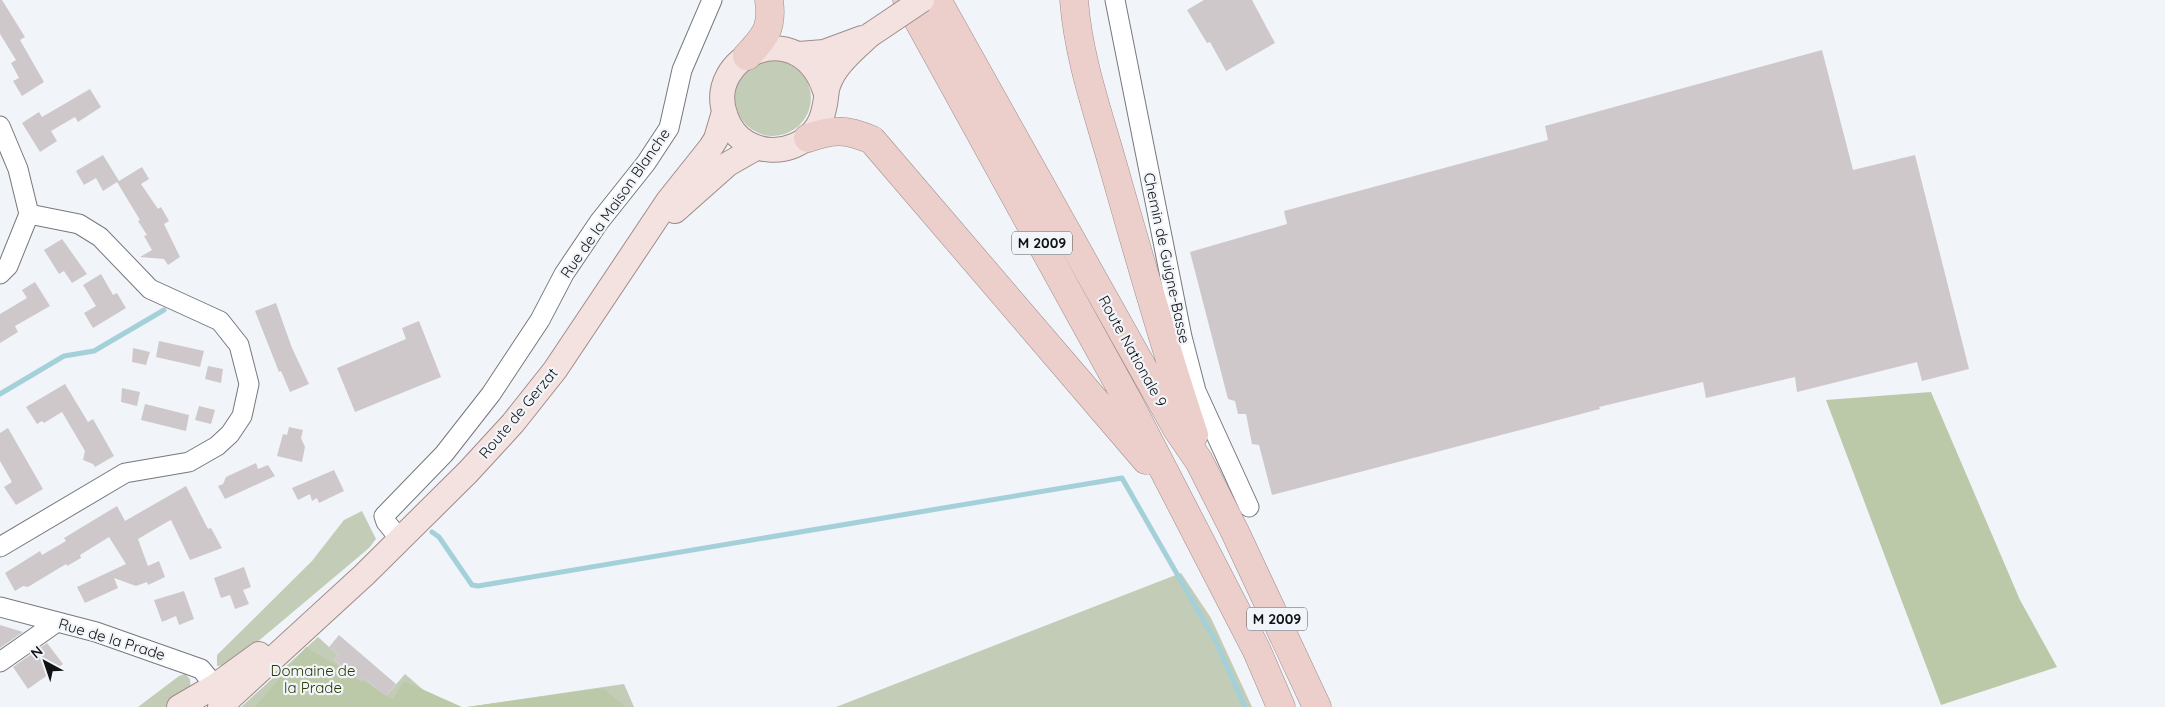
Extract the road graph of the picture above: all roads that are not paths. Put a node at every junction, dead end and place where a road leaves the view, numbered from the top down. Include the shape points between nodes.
1 (712, 0) edge
2 (769, 0) edge
3 (907, 0) edge
4 (922, 0) edge
5 (938, 0) edge
6 (1074, 0) edge
7 (1115, 0) edge
8 (870, 35) junction
9 (799, 54) junction
10 (747, 56) junction
11 (825, 91) junction
12 (724, 112) junction
13 (0, 126) edge
14 (808, 138) junction
15 (756, 148) junction
16 (29, 214) junction
17 (0, 274) edge
18 (621, 275) junction
19 (1199, 461) junction
20 (1171, 490) junction
21 (1249, 507) dead end
22 (399, 538) junction
23 (0, 547) edge
24 (0, 608) edge
25 (57, 622) junction
26 (0, 662) edge
27 (218, 696) edge
28 (179, 707) edge
29 (1281, 707) edge
30 (1317, 707) edge

1 - 22 street, Rue de la Maison Blanche via 682,70 669,128 564,274 540,320 491,394 444,454 384,516
2 - 10 highway via 770,24 764,38
3 - 20 highway, Route Nationale 9 / M 2009 via 1123,393
4 - 8 main road, bridge
5 - 19 highway, Route Nationale 9 / M 2009 via 1177,429
6 - 19 highway via 1078,37
7 - 21 street, Chemin de Guigne-Basse via 1182,337 1196,391
8 - 9 main road via 824,52
8 - 11 main road via 834,72
9 - 10 main road via 772,48
9 - 11 main road via 811,63
10 - 12 main road via 734,66 726,80 722,96
11 - 14 main road via 825,108 819,124
12 - 15 main road via 736,134
12 - 18 main road, Route de Gerzat via 711,147 668,201
13 - 16 street via 18,169
14 - 15 main road via 783,150
14 - 20 highway via 833,131 852,132 872,140
15 - 18 main road, Route de Gerzat via 703,184 677,209
16 - 17 street via 8,266
16 - 23 street via 79,224 100,237 150,289 220,320 239,345 249,384 242,416 217,446 189,462 125,472
18 - 22 main road, Route de Gerzat via 514,423
19 - 30 highway, Route Nationale 9 / M 2009 via 1288,640
20 - 29 highway, Route Nationale 9 / M 2009 via 1257,651
22 - 27 main road, Route de Gerzat via 364,575
24 - 25 street, Rue de la Prade
25 - 26 street
25 - 27 street, Rue de la Prade via 96,632 201,669
27 - 28 main road, Route de Gerzat

